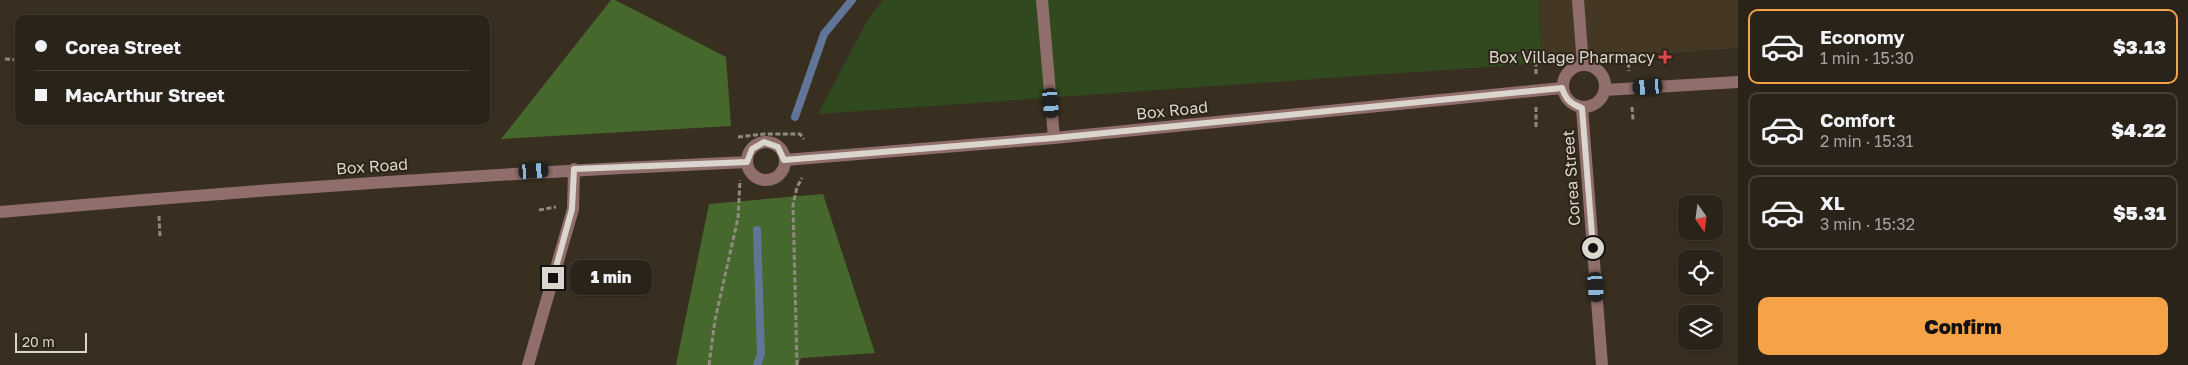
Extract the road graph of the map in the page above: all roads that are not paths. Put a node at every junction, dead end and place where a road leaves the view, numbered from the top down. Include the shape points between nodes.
1 (1042, 0) edge
2 (1578, 0) edge
3 (1583, 64) junction
4 (1738, 82) edge
5 (1562, 88) junction
6 (1605, 90) junction
7 (1582, 108) junction
8 (1054, 138) junction
9 (784, 160) junction
10 (744, 162) junction
11 (574, 169) junction
12 (0, 212) edge
13 (528, 365) edge
14 (1602, 365) edge

1 - 8 street
2 - 3 street
3 - 5 street via 1568,72
3 - 6 street via 1600,72
4 - 6 street
5 - 7 street via 1573,105
5 - 8 street, Box Road
6 - 7 street via 1597,103
7 - 14 street, Corea Street
8 - 9 street, Box Road
9 - 10 street via 778,147 764,142 752,149
9 - 10 street via 780,174 767,180 753,175
10 - 11 street, Box Road
11 - 12 street, Box Road
11 - 13 street via 572,209

